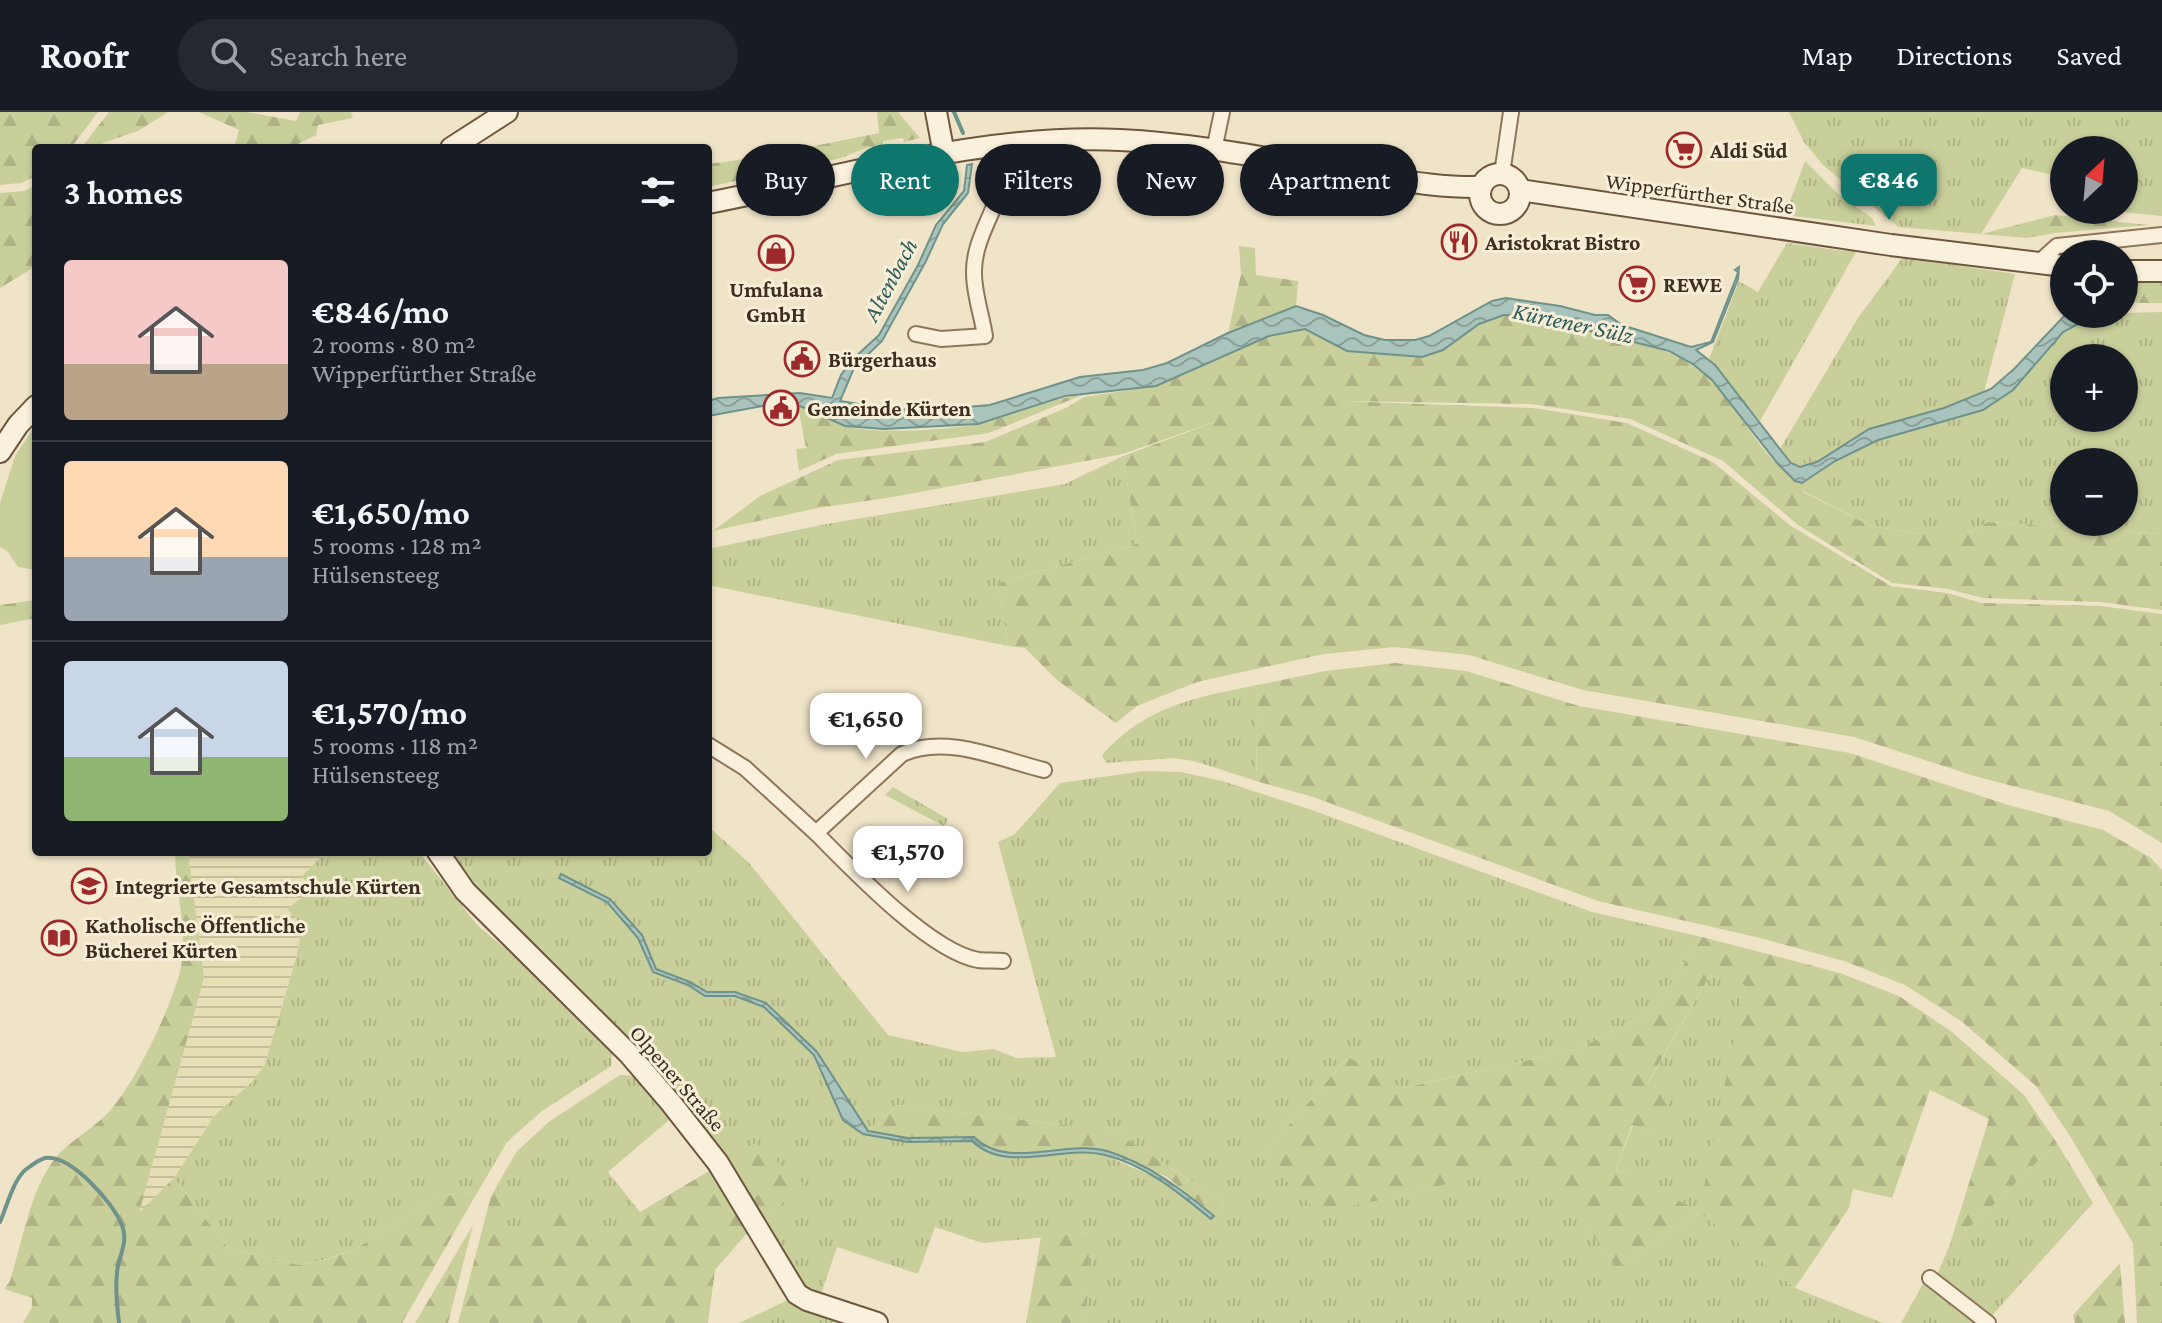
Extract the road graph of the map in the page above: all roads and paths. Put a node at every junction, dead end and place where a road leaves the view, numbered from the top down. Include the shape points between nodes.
1 (507, 112) edge
2 (936, 112) edge
3 (1222, 112) edge
4 (1511, 112) edge
5 (457, 144) edge
6 (942, 144) edge
7 (1019, 144) edge
8 (1154, 144) edge
9 (1215, 144) edge
10 (1224, 152) edge
11 (851, 173) edge
12 (1502, 174) junction
13 (1481, 187) junction
14 (1520, 190) junction
15 (712, 202) edge
16 (991, 216) edge
17 (2162, 235) edge
18 (2037, 264) junction
19 (2050, 265) edge
20 (2138, 271) edge
21 (2162, 271) edge
22 (916, 334) dead end
23 (32, 410) edge
24 (0, 452) edge
25 (712, 748) edge
26 (1044, 770) dead end
27 (816, 833) junction
28 (441, 856) edge
29 (1003, 961) dead end
30 (1930, 1278) dead end
31 (877, 1323) edge
32 (1988, 1323) edge

1 - 5 main road
2 - 6 main road
3 - 9 street
4 - 12 street
7 - 8 main road
10 - 13 main road via 1434,185
11 - 15 main road
12 - 13 main road via 1491,176
12 - 14 main road
13 - 14 main road via 1484,206 1498,214 1513,209
14 - 18 main road, Wipperfürther Straße
16 - 22 street via 974,273 985,336 941,339
17 - 18 street via 2057,246
18 - 19 main road, Wipperfürther Straße
20 - 21 main road
23 - 24 main road
25 - 27 street via 757,778
26 - 27 street via 953,746 915,748
27 - 29 street via 880,895 942,943 975,959
28 - 31 main road, Olpener Straße via 465,891 629,1054 671,1103 718,1163 797,1294
30 - 32 street

